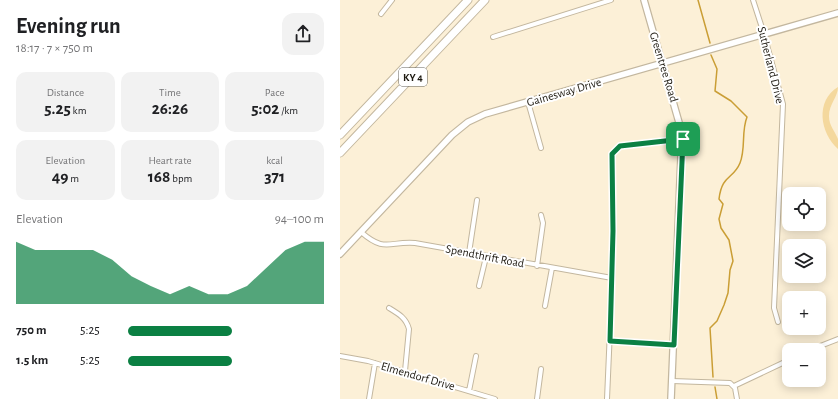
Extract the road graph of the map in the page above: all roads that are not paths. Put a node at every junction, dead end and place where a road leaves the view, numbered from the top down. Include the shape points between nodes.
1 (392, 0) edge
2 (468, 0) edge
3 (485, 0) edge
4 (611, 0) edge
5 (644, 0) edge
6 (753, 0) edge
7 (838, 13) edge
8 (381, 14) dead end
9 (764, 34) junction
10 (493, 37) dead end
11 (662, 64) junction
12 (528, 102) junction
13 (340, 135) edge
14 (683, 139) junction
15 (541, 148) dead end
16 (340, 153) edge
17 (477, 200) dead end
18 (541, 216) dead end
19 (361, 232) junction
20 (469, 253) junction
21 (340, 254) edge
22 (486, 257) junction
23 (537, 266) junction
24 (552, 268) junction
25 (612, 278) junction
26 (479, 286) dead end
27 (545, 306) dead end
28 (389, 308) dead end
29 (778, 322) dead end
30 (838, 339) edge
31 (610, 341) junction
32 (826, 344) edge
33 (674, 345) junction
34 (340, 356) edge
35 (476, 356) dead end
36 (782, 363) edge
37 (376, 364) junction
38 (541, 369) dead end
39 (405, 371) junction
40 (672, 381) junction
41 (734, 386) junction
42 (469, 391) junction
43 (369, 399) edge
44 (495, 399) edge
45 (537, 399) edge
46 (607, 399) edge
47 (671, 399) edge
48 (737, 399) edge

1 - 8 street
2 - 13 highway, KY 4
3 - 16 highway, KY 4
4 - 10 street
5 - 11 street, Greentree Road
6 - 9 street, Sutherland Drive
7 - 9 street, Gainesway Drive
9 - 11 street, Gainesway Drive
9 - 29 street, Sutherland Drive via 783,104 774,308
11 - 12 street, Gainesway Drive
11 - 14 street, Greentree Road
12 - 15 street
12 - 19 street, Gainesway Drive via 477,117 461,127
14 - 25 street via 620,146 612,154
14 - 33 street, Greentree Road
17 - 20 street
18 - 23 street via 543,223
19 - 20 street, Spendthrift Road via 372,242 383,246 415,243
19 - 21 street, Gainesway Drive
20 - 22 street, Spendthrift Road
22 - 23 street, Spendthrift Road
22 - 26 street
23 - 24 street, Spendthrift Road
24 - 25 street, Spendthrift Road
24 - 27 street
25 - 31 street
28 - 39 street via 401,316 409,329
30 - 32 street
31 - 33 street
31 - 46 street
33 - 40 street, Greentree Road
34 - 37 street, Elmendorf Drive
35 - 42 street
36 - 41 street
37 - 39 street, Elmendorf Drive
37 - 43 street
38 - 45 street
39 - 42 street, Elmendorf Drive
40 - 41 street via 729,383
40 - 47 street, Greentree Road
41 - 48 street
42 - 44 street, Elmendorf Drive

